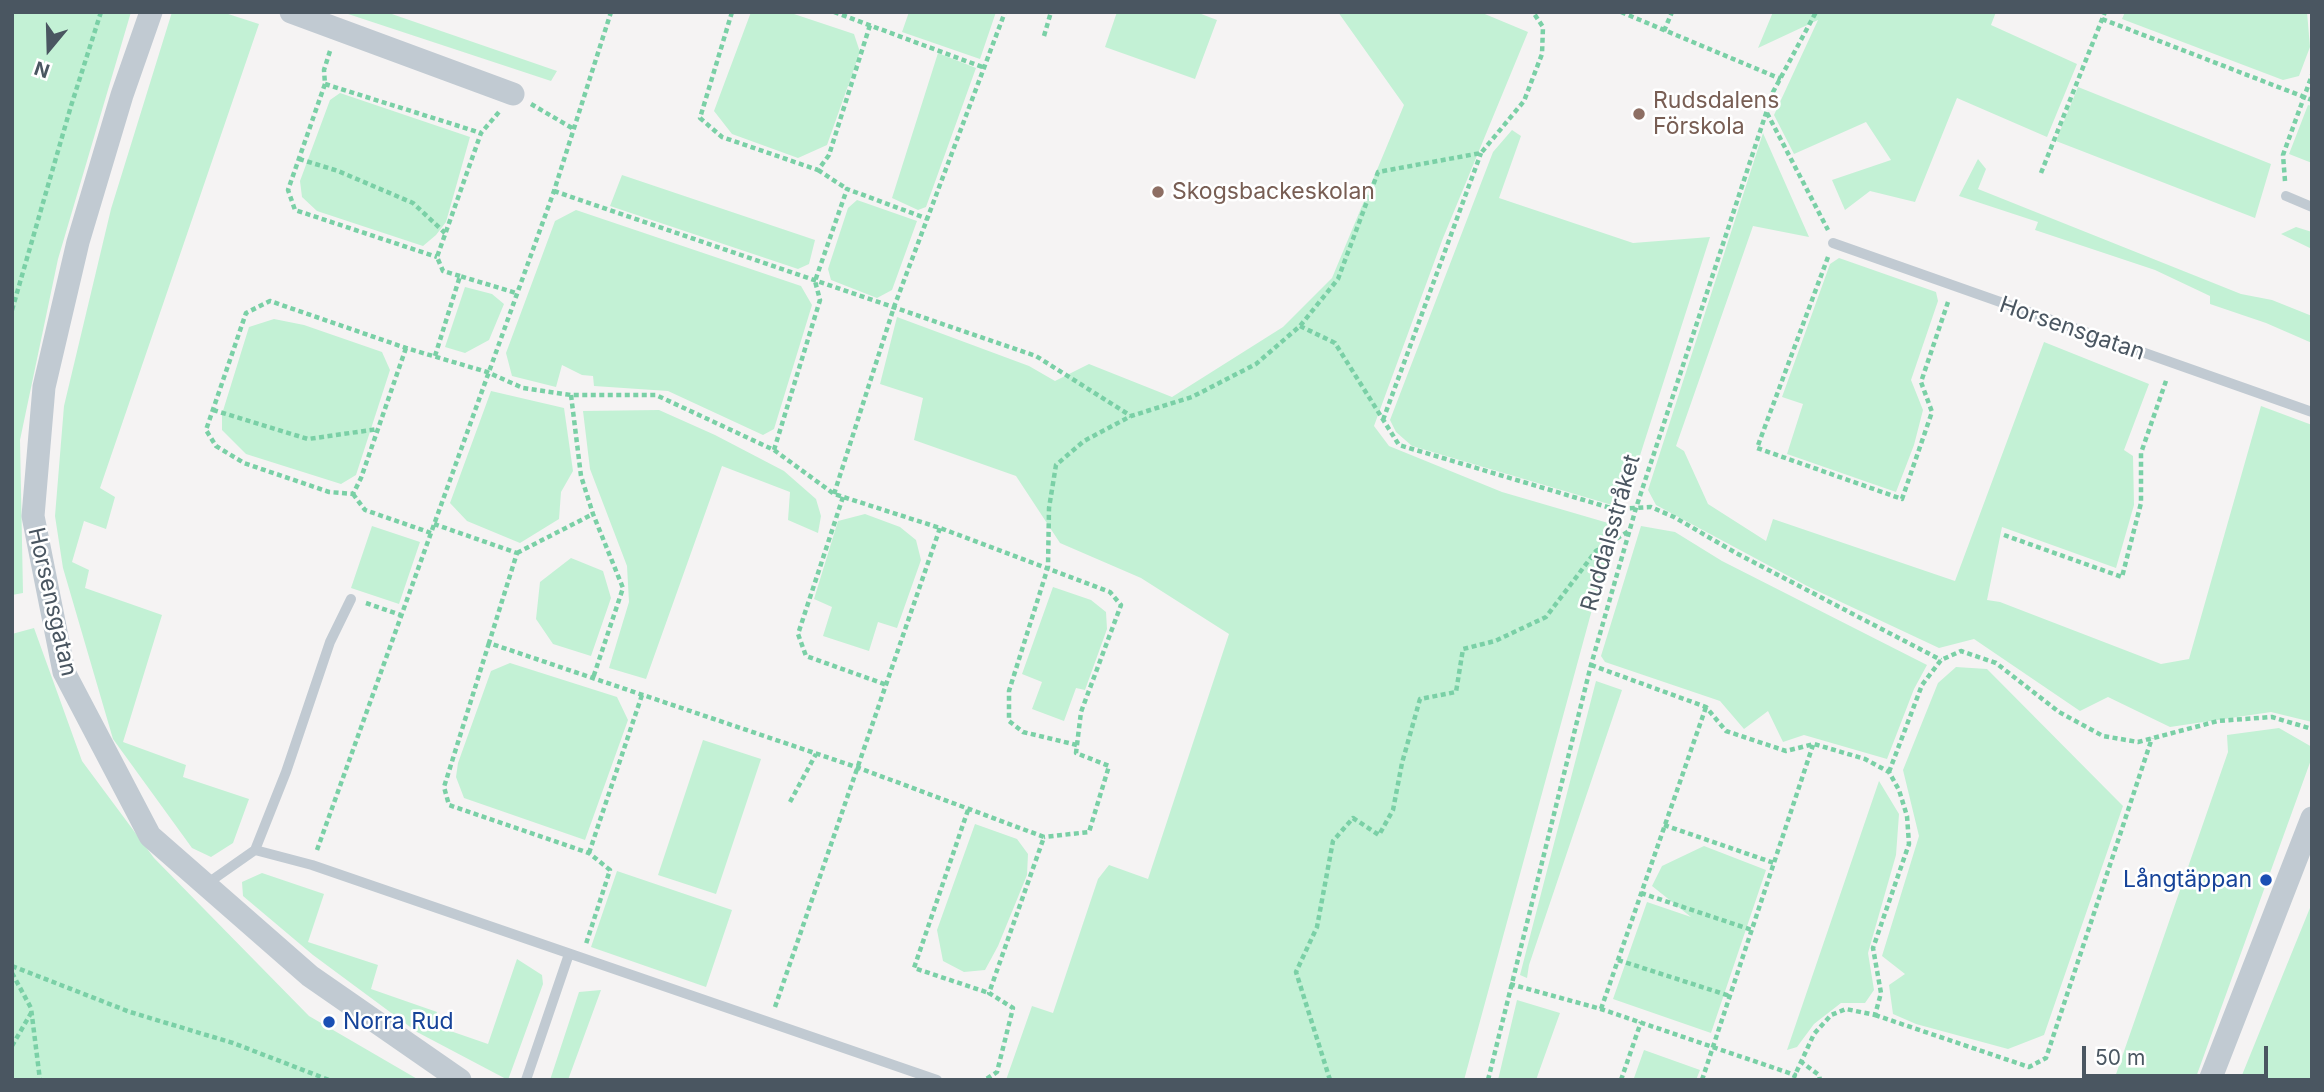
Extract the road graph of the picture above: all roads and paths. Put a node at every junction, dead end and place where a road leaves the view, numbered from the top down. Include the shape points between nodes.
1 (101, 12) edge
2 (151, 12) edge
3 (290, 12) edge
4 (611, 12) edge
5 (732, 12) edge
6 (834, 12) edge
7 (1004, 12) edge
8 (1051, 12) edge
9 (1533, 12) edge
10 (1620, 12) edge
11 (1672, 12) edge
12 (1816, 12) edge
13 (2105, 12) edge
14 (2102, 19) junction
15 (870, 25) junction
16 (338, 29) junction
17 (1664, 31) junction
18 (1044, 36) dead end
19 (985, 68) junction
20 (2312, 75) edge
21 (1781, 79) junction
22 (325, 84) junction
23 (513, 94) junction
24 (2304, 96) junction
25 (2312, 100) edge
26 (1767, 113) junction
27 (572, 128) junction
28 (481, 133) junction
29 (1481, 153) junction
30 (299, 159) junction
31 (818, 170) junction
32 (2041, 173) dead end
33 (847, 190) junction
34 (554, 191) junction
35 (2286, 196) joint
36 (2312, 207) edge
37 (928, 219) junction
38 (445, 233) junction
39 (1833, 243) junction
40 (437, 257) junction
41 (460, 276) junction
42 (814, 281) junction
43 (1953, 287) junction
44 (516, 293) junction
45 (894, 307) junction
46 (12, 310) edge
47 (1300, 326) junction
48 (406, 348) junction
49 (435, 356) junction
50 (2171, 364) junction
51 (487, 372) junction
52 (571, 395) junction
53 (213, 410) junction
54 (2312, 412) edge
55 (1131, 416) junction
56 (1382, 421) junction
57 (378, 429) junction
58 (774, 450) junction
59 (353, 494) junction
60 (834, 494) junction
61 (843, 497) junction
62 (1636, 508) junction
63 (593, 514) junction
64 (434, 524) junction
65 (940, 528) junction
66 (1629, 531) junction
67 (430, 533) junction
68 (2004, 536) dead end
69 (517, 553) junction
70 (1048, 567) junction
71 (351, 598) joint
72 (401, 615) junction
73 (489, 643) junction
74 (1941, 660) junction
75 (1591, 665) junction
76 (593, 678) junction
77 (887, 685) junction
78 (642, 695) junction
79 (1706, 707) junction
80 (2312, 729) edge
81 (2152, 738) junction
82 (1077, 744) junction
83 (1814, 744) junction
84 (816, 754) junction
85 (859, 768) junction
86 (1889, 772) junction
87 (790, 802) dead end
88 (968, 810) junction
89 (2312, 818) edge
90 (1664, 825) junction
91 (1044, 837) junction
92 (256, 850) junction
93 (589, 853) junction
94 (1774, 863) junction
95 (312, 865) junction
96 (205, 885) junction
97 (1641, 892) junction
98 (1752, 930) junction
99 (569, 954) junction
100 (581, 958) junction
101 (1618, 960) junction
102 (12, 966) edge
103 (12, 973) edge
104 (1510, 984) junction
105 (989, 993) junction
106 (1730, 996) junction
107 (1601, 1009) junction
108 (32, 1012) junction
109 (1875, 1015) junction
110 (1640, 1022) junction
111 (770, 1023) junction
112 (12, 1046) edge
113 (1713, 1047) junction
114 (1800, 1060) junction
115 (1794, 1078) edge
116 (40, 1080) edge
117 (329, 1080) edge
118 (460, 1080) edge
119 (526, 1080) edge
120 (937, 1080) edge
121 (985, 1080) edge
122 (1330, 1080) edge
123 (1488, 1080) edge
124 (1621, 1080) edge
125 (1702, 1080) edge
126 (1820, 1080) edge
127 (2210, 1080) edge

1 - 46 path
2 - 96 street, Horsensgatan via 78,242 44,387 33,516 64,672 150,836
3 - 16 street
4 - 27 path
5 - 31 path via 700,117 722,137
6 - 15 path
7 - 19 path
8 - 18 path
9 - 29 path via 1543,27 1542,54 1524,102
10 - 17 path
11 - 17 path
12 - 21 path, Ruddalsstråket
13 - 14 path
14 - 24 path
14 - 32 path
15 - 19 path
15 - 31 path via 829,155
16 - 22 path via 324,70
16 - 23 street
17 - 21 path
19 - 37 path
20 - 24 path
21 - 26 path, Ruddalsstråket
22 - 28 path
22 - 30 path
23 - 27 path
23 - 28 path
24 - 25 path
24 - 35 path via 2283,155
26 - 39 path
26 - 62 path, Ruddalsstråket
27 - 34 path
28 - 38 path
29 - 47 path via 1378,172 1338,278
29 - 56 path
30 - 38 path via 413,203
30 - 40 path via 288,191 295,210
31 - 33 path
33 - 37 path
33 - 42 path
34 - 42 path
34 - 44 path
35 - 36 lane
37 - 45 path
38 - 40 path
39 - 43 lane, Horsensgatan
39 - 43 path via 1757,448 1902,499 1932,412 1921,382
40 - 41 path via 443,271
41 - 44 path
41 - 49 path
42 - 45 path
42 - 58 path via 820,300
43 - 50 lane, Horsensgatan
44 - 51 path
45 - 55 path via 1036,356
45 - 60 path
47 - 55 path via 1256,364 1192,397
47 - 56 path via 1335,343
48 - 49 path
48 - 53 path via 270,301 246,313
48 - 57 path
49 - 51 path
50 - 54 lane, Horsensgatan
50 - 68 path via 2141,453 2141,503 2122,577
51 - 52 path via 523,388
51 - 64 path
52 - 58 path via 656,395
52 - 63 path via 581,476
53 - 57 path via 308,439
53 - 59 path via 206,430 216,446 244,463 329,492
55 - 70 path via 1084,441 1056,466 1049,508
56 - 62 path via 1399,445 1614,509
57 - 59 path
58 - 60 path
59 - 67 path via 365,510
60 - 61 path
61 - 65 path
61 - 77 path via 798,634 806,656
62 - 66 path, Ruddalsstråket
62 - 74 path via 1651,507 1674,517
63 - 69 path
63 - 76 path via 623,588
64 - 67 path
64 - 69 path
65 - 70 path
65 - 77 path
66 - 75 path, Ruddalsstråket
66 - 122 path via 1596,551 1545,617 1463,649 1456,692 1420,699 1393,810 1379,835 1353,818 1334,841 1317,927 1296,972
67 - 72 path
69 - 73 path
70 - 82 path via 1110,592 1121,605 1081,712
70 - 82 path via 1009,691 1009,721 1023,732
71 - 72 path
71 - 92 lane via 330,642
72 - 95 path
73 - 76 path
73 - 93 path via 444,787 449,805
74 - 81 path via 1961,651 1996,663 2059,712 2102,736 2138,742
74 - 86 path via 1922,685
75 - 79 path
75 - 104 path, Ruddalsstråket
76 - 78 path
77 - 85 path
78 - 84 path
78 - 93 path
79 - 83 path via 1726,731 1786,751
79 - 90 path
80 - 81 path via 2272,717 2218,721
81 - 109 path via 2046,1058 2029,1066
82 - 91 path via 1076,753 1109,766 1089,832
83 - 86 path via 1865,759
83 - 94 path
84 - 85 path
84 - 87 path
85 - 88 path
85 - 111 path
86 - 109 path via 1907,816 1909,844 1873,948 1881,993
88 - 91 path
88 - 105 path via 914,968
89 - 127 street
90 - 94 path
90 - 97 path
91 - 105 path
92 - 95 lane
92 - 96 lane
93 - 100 path via 610,870
94 - 98 path
95 - 99 lane
96 - 118 street, Horsensgatan via 310,976
97 - 98 path
97 - 101 path
98 - 106 path
99 - 100 lane
99 - 119 lane
100 - 111 lane
101 - 106 path
101 - 107 path
102 - 117 path
103 - 108 path
104 - 107 path
104 - 123 path, Ruddalsstråket
105 - 121 path via 1013,1008 998,1072
106 - 113 path
107 - 110 path
108 - 112 path
108 - 116 path
109 - 114 path via 1846,1009 1831,1015
110 - 113 path
110 - 124 path
111 - 120 lane
113 - 115 path
113 - 125 path
114 - 115 path
114 - 126 path

